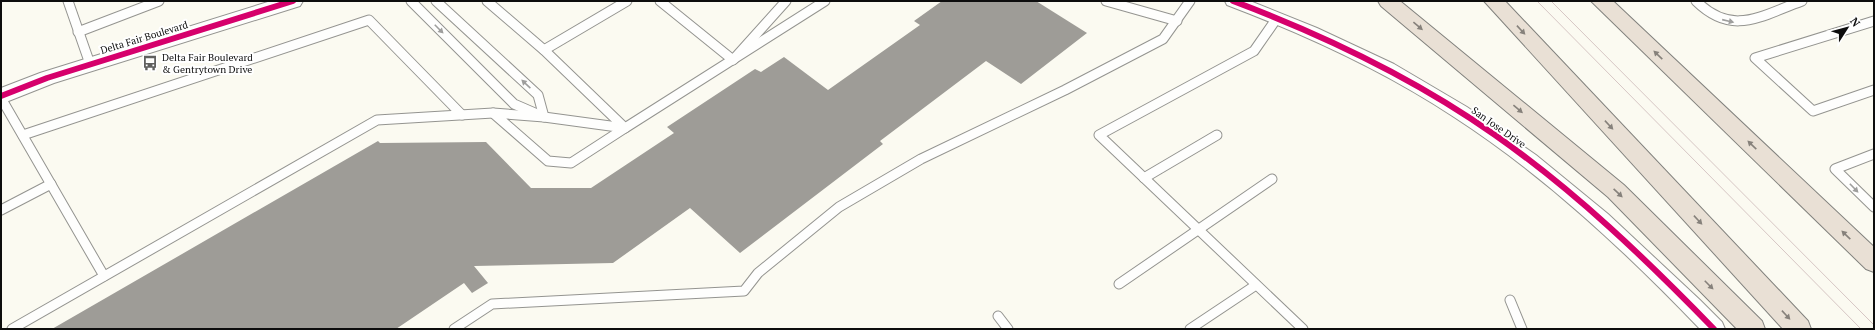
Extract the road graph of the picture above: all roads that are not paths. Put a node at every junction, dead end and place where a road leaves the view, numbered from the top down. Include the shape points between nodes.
1 (68, 1) edge
2 (159, 1) edge
3 (293, 1) edge
4 (411, 1) edge
5 (437, 1) edge
6 (487, 1) edge
7 (626, 1) edge
8 (660, 1) edge
9 (786, 1) edge
10 (825, 1) edge
11 (1106, 1) edge
12 (1190, 1) edge
13 (1233, 1) edge
14 (1388, 1) edge
15 (1494, 1) edge
16 (1601, 1) edge
17 (1696, 1) edge
18 (1802, 1) edge
19 (1277, 18) junction
20 (1177, 21) junction
21 (1874, 21) edge
22 (78, 32) junction
23 (544, 50) junction
24 (733, 60) junction
25 (90, 64) junction
26 (1874, 90) edge
27 (1, 97) edge
28 (493, 113) junction
29 (462, 115) junction
30 (544, 117) junction
31 (625, 128) junction
32 (23, 135) junction
33 (1216, 135) dead end
34 (1874, 154) edge
35 (1144, 178) junction
36 (1272, 179) dead end
37 (51, 184) junction
38 (1874, 207) edge
39 (1, 210) edge
40 (1198, 230) junction
41 (1874, 262) edge
42 (104, 276) junction
43 (1119, 284) dead end
44 (1256, 285) junction
45 (1510, 300) dead end
46 (998, 316) dead end
47 (12, 329) edge
48 (454, 329) edge
49 (1008, 329) edge
50 (1190, 329) edge
51 (1303, 329) edge
52 (1522, 329) edge
53 (1714, 329) edge
54 (1753, 329) edge
55 (1799, 329) edge

1 - 22 lane
2 - 22 lane
3 - 25 street, Delta Fair Boulevard
4 -> 30 lane via 514,104
30 -> 5 lane via 538,95
6 - 23 lane
7 - 23 lane
8 - 24 lane
9 - 24 lane
10 - 24 lane
11 - 20 lane
12 - 20 lane
13 - 19 street, San Jose Drive
14 -> 54 highway via 1616,191
15 -> 55 highway
41 -> 16 highway
17 -> 18 lane via 1709,13 1733,22
19 - 35 lane via 1254,51 1098,135
19 - 53 street, San Jose Drive via 1384,66 1456,109 1523,156 1601,220
20 - 48 lane via 1163,39 1065,90 921,159 839,207 758,274 744,291 492,304
21 - 26 lane via 1755,58 1813,111
22 - 25 lane
23 - 31 lane
24 - 31 lane
25 - 27 street, Delta Fair Boulevard
27 - 32 lane
28 - 29 lane
28 - 30 lane
28 - 31 lane via 548,161 570,163
29 - 32 lane via 369,20
29 - 42 lane via 377,120
30 - 31 lane
32 - 37 lane
33 - 35 lane
34 -> 38 lane via 1835,169
35 - 40 lane
36 - 40 lane
37 - 39 lane
37 - 42 lane
40 - 43 lane
40 - 44 lane
42 - 47 lane
44 - 50 lane
44 - 51 lane
45 - 52 lane
46 - 49 lane

